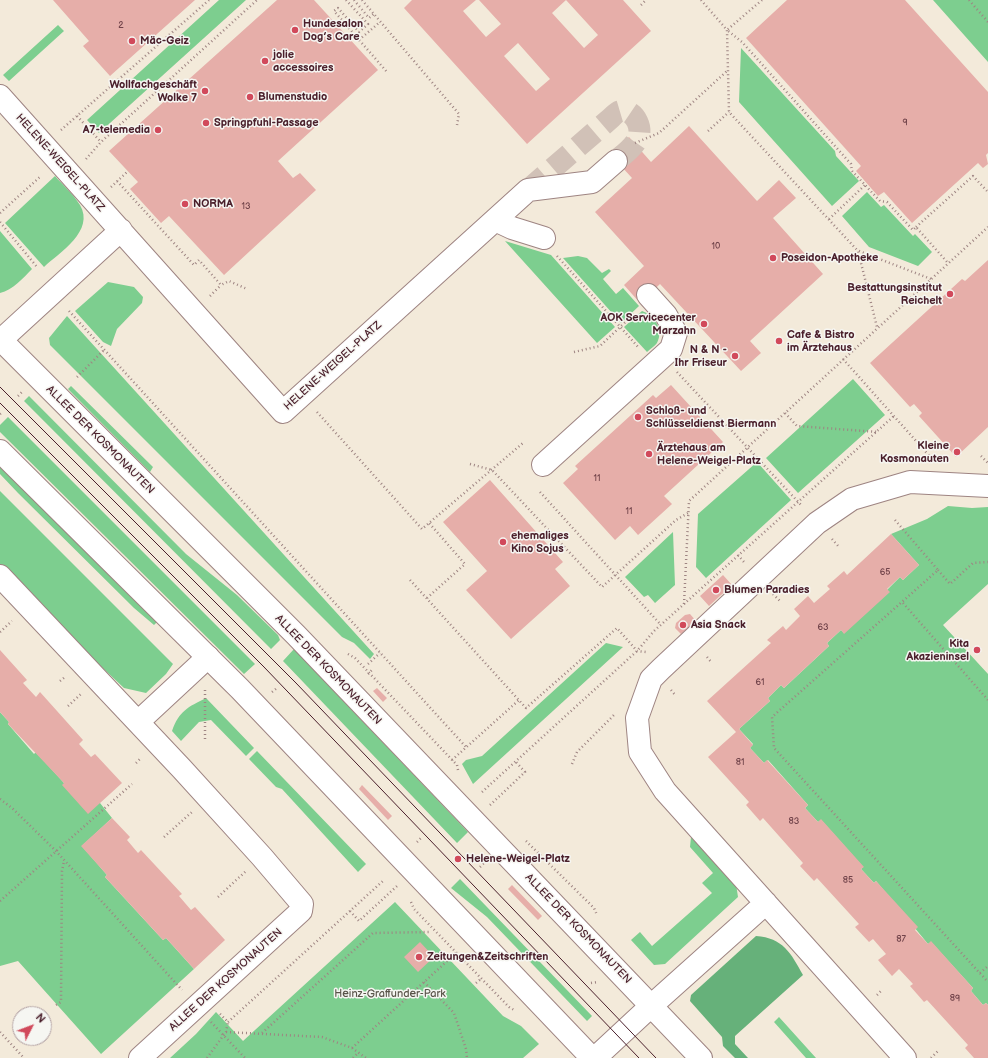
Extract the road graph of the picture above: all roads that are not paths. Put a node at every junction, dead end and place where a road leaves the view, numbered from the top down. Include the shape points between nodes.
1 (0, 96) edge
2 (616, 161) tunnel mouth
3 (495, 220) junction
4 (121, 230) junction
5 (542, 238) road end
6 (644, 302) road end
7 (0, 340) edge
8 (0, 451) edge
9 (543, 465) dead end
10 (988, 486) edge
11 (0, 576) edge
12 (208, 656) junction
13 (138, 722) junction
14 (766, 903) junction
15 (651, 1006) junction
16 (146, 1056) edge
17 (594, 1058) edge
18 (701, 1058) edge
19 (906, 1058) edge

1 - 4 street, HELENE-WEIGEL-PLATZ
2 - 3 street, HELENE-WEIGEL-PLATZ via 592,182 528,190
3 - 4 street, HELENE-WEIGEL-PLATZ via 283,412
3 - 5 street
4 - 7 street
6 - 9 street via 666,315 676,333 671,349
7 - 15 street, ALLEE DER KOSMONAUTEN via 296,635
8 - 12 street
10 - 14 street via 910,482 852,499 816,523 651,679 637,718 640,752 665,792
11 - 13 street, ALLEE DER KOSMONAUTEN
12 - 13 street
12 - 17 street
13 - 16 street, ALLEE DER KOSMONAUTEN via 302,904 301,911
14 - 15 street
14 - 19 street
15 - 17 street
15 - 18 street, ALLEE DER KOSMONAUTEN

